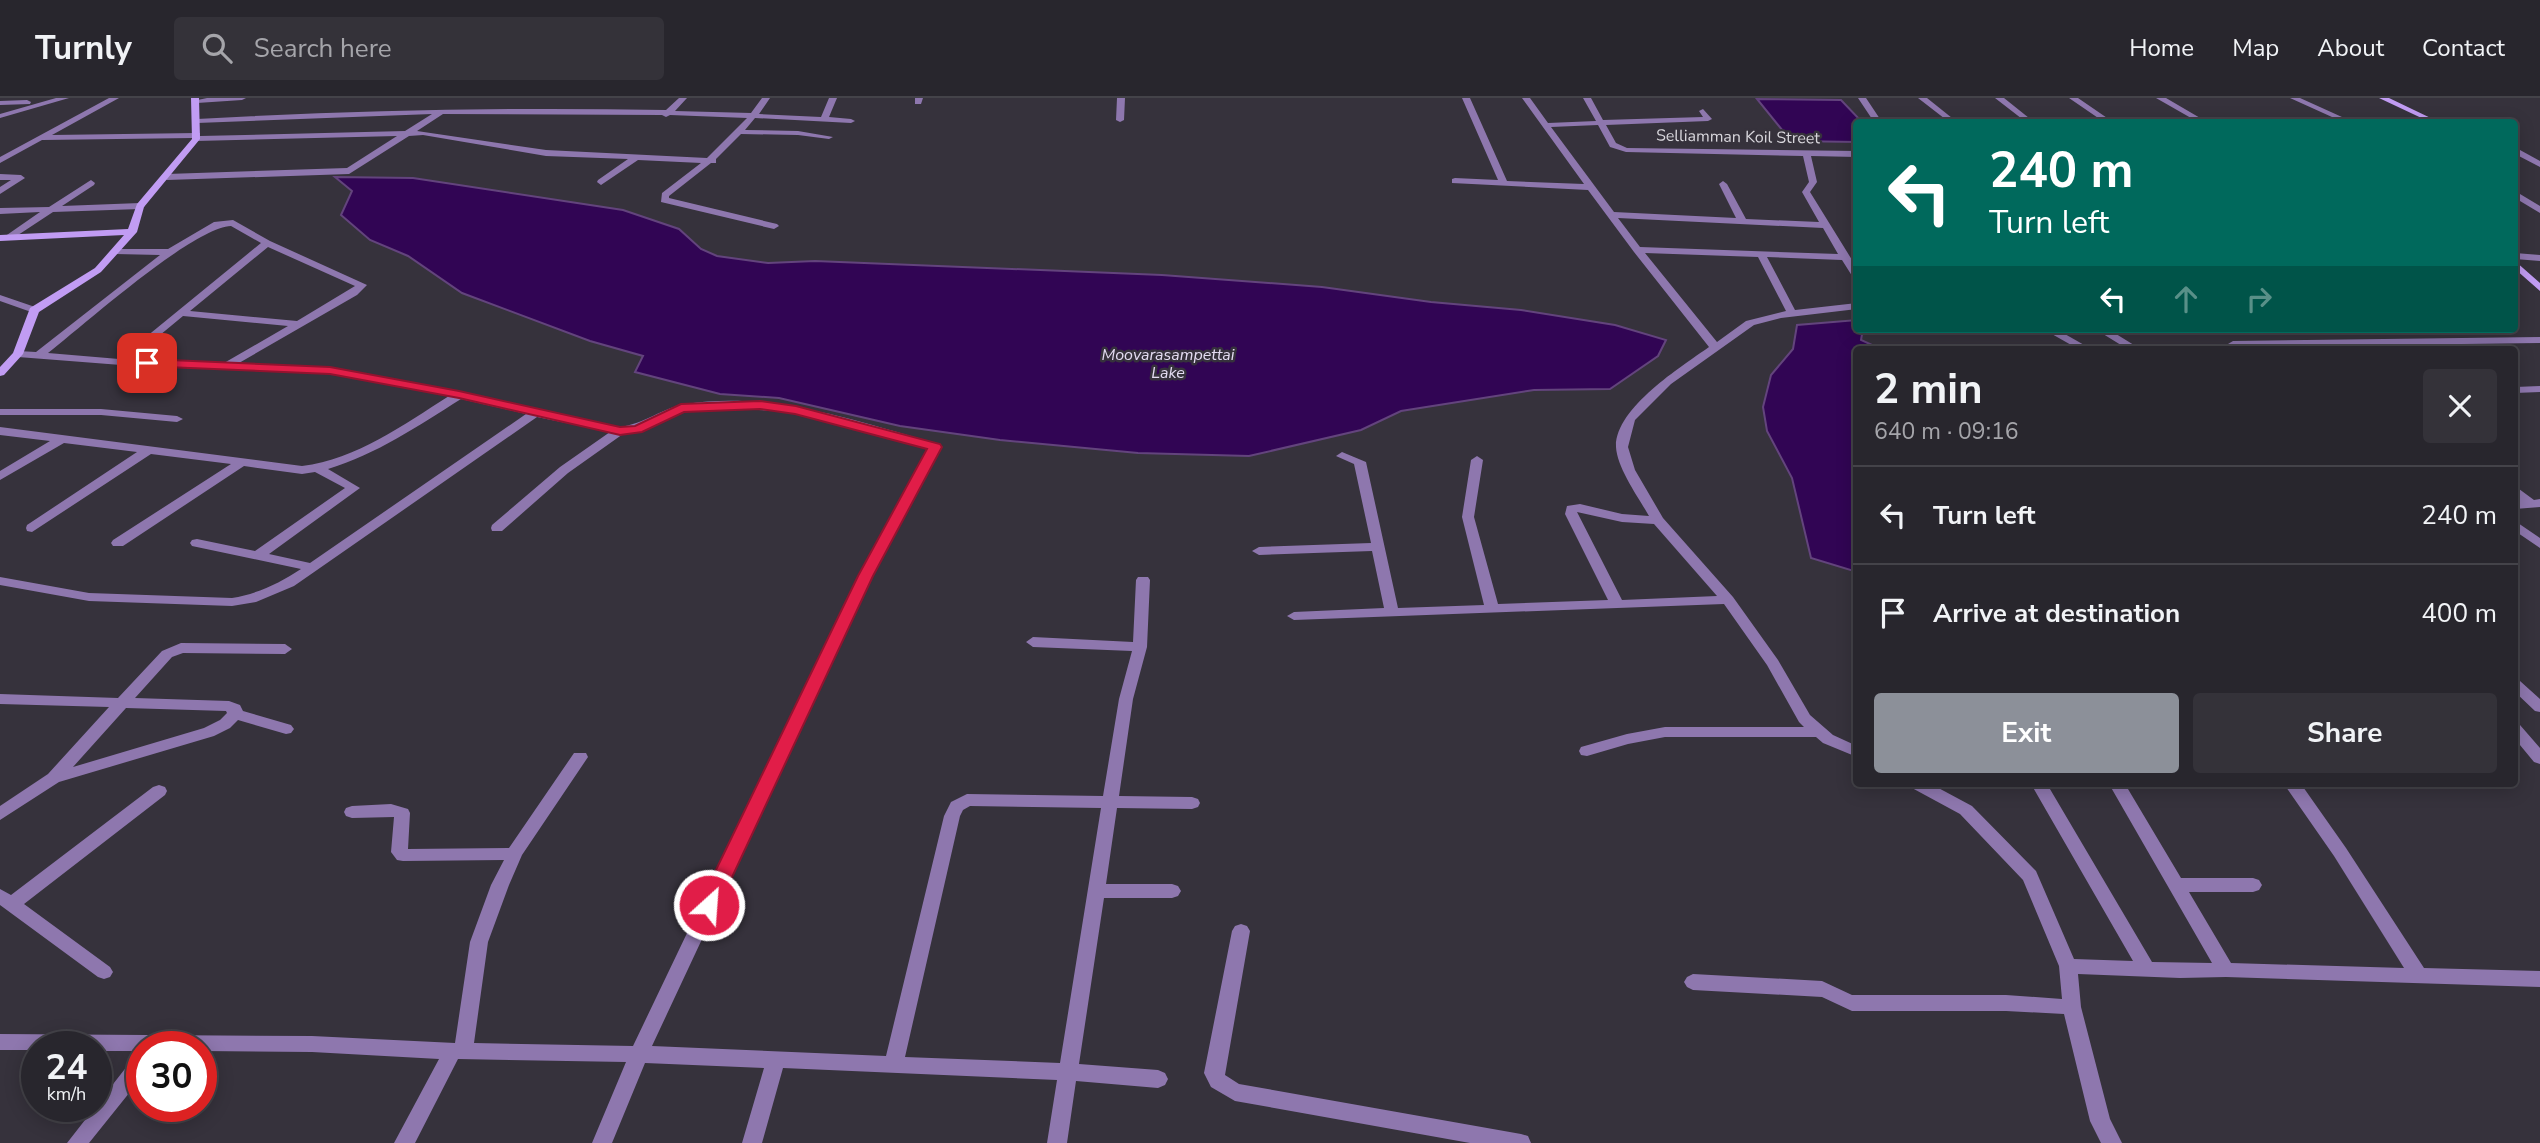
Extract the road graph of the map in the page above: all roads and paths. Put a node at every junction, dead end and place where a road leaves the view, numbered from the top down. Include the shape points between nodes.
1 (65, 98) edge
2 (115, 98) edge
3 (242, 98) edge
4 (683, 98) edge
5 (766, 98) edge
6 (833, 98) edge
7 (1121, 98) edge
8 (1466, 98) edge
9 (1526, 98) edge
10 (1587, 98) edge
11 (1862, 98) edge
12 (1922, 98) edge
13 (1999, 98) edge
14 (2073, 98) edge
15 (2161, 98) edge
16 (2294, 98) edge
17 (2383, 98) edge
18 (196, 100) edge
19 (51, 102) junction
20 (0, 103) edge
21 (443, 111) junction
22 (1703, 111) dead end
23 (666, 114) junction
24 (0, 116) edge
25 (753, 117) junction
26 (824, 119) junction
27 (1876, 119) edge
28 (1949, 119) edge
29 (2026, 119) edge
30 (2104, 119) edge
31 (2198, 119) edge
32 (2342, 119) edge
33 (2428, 119) edge
34 (1119, 120) dead end
35 (197, 121) junction
36 (851, 121) dead end
37 (1547, 125) junction
38 (1603, 125) junction
39 (740, 132) junction
40 (406, 134) junction
41 (197, 137) junction
42 (829, 137) dead end
43 (40, 138) junction
44 (1806, 152) junction
45 (2518, 152) edge
46 (2540, 152) edge
47 (2518, 153) edge
48 (1853, 154) edge
49 (637, 157) junction
50 (0, 160) edge
51 (713, 161) junction
52 (2540, 164) edge
53 (0, 177) edge
54 (167, 177) junction
55 (1455, 181) dead end
56 (601, 182) dead end
57 (91, 183) dead end
58 (1504, 183) junction
59 (1723, 184) dead end
60 (1590, 187) junction
61 (0, 191) edge
62 (2518, 196) edge
63 (140, 206) junction
64 (51, 209) junction
65 (2540, 210) edge
66 (0, 211) edge
67 (1613, 215) junction
68 (1742, 220) junction
69 (1825, 225) junction
70 (774, 226) dead end
71 (131, 232) junction
72 (5, 237) edge
73 (267, 243) junction
74 (1636, 250) junction
75 (115, 251) junction
76 (171, 252) junction
77 (1761, 254) junction
78 (1844, 257) junction
79 (2518, 257) edge
80 (2540, 258) edge
81 (2518, 267) edge
82 (1853, 271) edge
83 (2540, 288) edge
84 (0, 298) edge
85 (1853, 306) edge
86 (34, 310) junction
87 (181, 313) junction
88 (1792, 314) junction
89 (298, 324) junction
90 (2056, 333) edge
91 (2107, 333) edge
92 (2540, 340) edge
93 (2233, 344) dead end
94 (2080, 346) edge
95 (2130, 346) edge
96 (1716, 348) junction
97 (18, 354) junction
98 (39, 355) junction
99 (121, 362) junction
100 (226, 366) junction
101 (0, 373) edge
102 (2540, 389) edge
103 (2518, 390) edge
104 (459, 395) junction
105 (0, 412) edge
106 (535, 413) junction
107 (177, 419) dead end
108 (0, 431) edge
109 (620, 431) junction
110 (64, 438) junction
111 (149, 450) junction
112 (1342, 456) dead end
113 (1477, 460) dead end
114 (241, 463) junction
115 (320, 469) junction
116 (0, 476) edge
117 (2518, 492) edge
118 (2536, 504) edge
119 (2518, 505) edge
120 (1658, 520) junction
121 (2518, 527) edge
122 (32, 528) dead end
123 (496, 528) dead end
124 (118, 543) dead end
125 (197, 543) dead end
126 (2540, 544) edge
127 (1376, 547) junction
128 (1259, 551) dead end
129 (257, 555) junction
130 (312, 567) junction
131 (1143, 580) dead end
132 (0, 581) edge
133 (1728, 600) junction
134 (1616, 602) junction
135 (1492, 608) junction
136 (1392, 612) junction
137 (1294, 616) dead end
138 (1033, 642) dead end
139 (1140, 647) junction
140 (285, 649) dead end
141 (2518, 687) edge
142 (2, 701) edge
143 (121, 704) junction
144 (2540, 707) edge
145 (235, 715) junction
146 (286, 729) dead end
147 (2518, 731) edge
148 (1820, 732) junction
149 (2534, 744) edge
150 (1853, 750) edge
151 (1587, 751) dead end
152 (580, 757) dead end
153 (2540, 758) edge
154 (53, 778) junction
155 (1924, 787) edge
156 (2041, 787) edge
157 (2119, 787) edge
158 (2294, 787) edge
159 (159, 791) dead end
160 (1110, 802) junction
161 (1192, 803) dead end
162 (352, 812) dead end
163 (0, 814) edge
164 (513, 854) junction
165 (2176, 885) junction
166 (2253, 886) dead end
167 (1097, 891) junction
168 (1172, 891) dead end
169 (5, 900) edge
170 (1241, 931) dead end
171 (2068, 966) junction
172 (2147, 970) junction
173 (2226, 970) junction
174 (104, 972) dead end
175 (2420, 977) junction
176 (2540, 979) edge
177 (1693, 982) dead end
178 (2073, 1007) junction
179 (0, 1042) edge
180 (126, 1044) edge
181 (217, 1045) edge
182 (458, 1051) junction
183 (639, 1054) junction
184 (776, 1059) junction
185 (894, 1064) junction
186 (1069, 1072) junction
187 (1158, 1079) dead end
188 (126, 1082) edge
189 (77, 1143) edge
190 (404, 1143) edge
191 (602, 1143) edge
192 (752, 1143) edge
193 (1056, 1143) edge
194 (1521, 1143) edge
195 (2112, 1143) edge

1 - 19 street
2 - 43 street
3 - 18 street
4 - 23 street
5 - 25 street
6 - 26 street
7 - 34 street
8 - 58 street
9 - 37 street
10 - 38 street
11 - 27 street
12 - 28 street
13 - 29 street
14 - 30 street
15 - 31 street
16 - 32 street
17 - 33 street
18 - 35 street
19 - 20 street
19 - 24 street
21 - 23 street via 572,109
21 - 35 street
21 - 40 street
22 - 38 street via 1708,119
23 - 25 street
25 - 26 street
25 - 39 street
26 - 36 street
35 - 41 street
37 - 38 street
37 - 60 street
38 - 44 street, Selliamman Koil Street via 1619,148
39 - 42 street
39 - 51 street
40 - 41 street
40 - 49 street via 546,153
40 - 54 street via 349,171
41 - 43 street
41 - 54 street
43 - 50 street
44 - 48 street, Selliamman Koil Street
44 - 69 street via 1813,182 1806,192
45 - 46 street
47 - 52 street
49 - 51 street
49 - 56 street
51 - 70 street via 664,200
53 - 61 street via 21,178
54 - 63 street
55 - 58 street
57 - 64 street
58 - 60 street
59 - 68 street
60 - 67 street
62 - 65 street
63 - 64 street
63 - 71 street
64 - 66 street
64 - 72 street
67 - 68 street
67 - 74 street
68 - 69 street
69 - 78 street
71 - 72 street
71 - 75 street
73 - 76 street via 225,223
73 - 87 street
73 - 89 street via 362,283 353,293
74 - 77 street
74 - 96 street
75 - 76 street
75 - 86 street via 98,270
76 - 98 street
77 - 78 street
77 - 88 street
78 - 82 street
79 - 80 street
81 - 83 street
84 - 86 street
85 - 88 street
86 - 97 street
87 - 89 street
87 - 99 street
88 - 96 street via 1750,323
89 - 100 street
90 - 94 street
91 - 95 street
92 - 93 street
96 - 120 street via 1667,382 1630,419 1622,447 1629,470
97 - 98 street
97 - 101 street
98 - 99 street
99 - 100 street
100 - 104 street via 330,371
102 - 103 street
104 - 106 street
104 - 115 street via 402,430
105 - 107 street via 101,412
106 - 109 street
106 - 130 street
108 - 110 street
109 - 123 street via 564,470
109 - 183 street via 638,430 681,408 760,405 796,410 935,447 865,576
110 - 111 street
110 - 116 street
111 - 114 street
111 - 122 street
112 - 127 street via 1360,463
113 - 135 street via 1468,517
114 - 115 street
114 - 124 street
115 - 129 street via 354,488
117 - 118 street
118 - 119 street
120 - 133 street
120 - 134 street via 1571,509
121 - 126 street
125 - 129 street
127 - 128 street
127 - 136 street
129 - 130 street
130 - 132 street via 289,583 232,602 89,597
131 - 139 street
133 - 134 street
133 - 148 street via 1773,663 1804,718
134 - 135 street
135 - 136 street
136 - 137 street
138 - 139 street
139 - 160 street via 1126,699
140 - 143 street via 175,650 161,658
141 - 144 street
142 - 143 street
143 - 145 street via 229,706
143 - 154 street
145 - 146 street
145 - 154 street via 209,732
147 - 149 street
148 - 150 street
148 - 151 street via 1665,732
149 - 153 street
152 - 164 street
154 - 163 street
155 - 171 street via 1966,810 2030,876
156 - 172 street
157 - 165 street
158 - 175 street
159 - 169 street
160 - 161 street
160 - 167 street
160 - 185 street via 967,800 957,806
162 - 164 street via 402,813 398,852 403,855
164 - 182 street via 479,942
165 - 166 street
165 - 173 street
167 - 168 street
167 - 186 street
169 - 174 street
170 - 194 street via 1214,1073 1218,1082 1235,1092
171 - 172 street
171 - 178 street
172 - 173 street
173 - 175 street
175 - 176 street
177 - 178 street via 1822,989 1852,1003
178 - 195 street via 2101,1121
179 - 180 street
181 - 182 street
182 - 183 street
182 - 190 street
183 - 184 street
183 - 191 street
184 - 185 street
184 - 192 street
185 - 186 street
186 - 187 street
186 - 193 street
188 - 189 street

